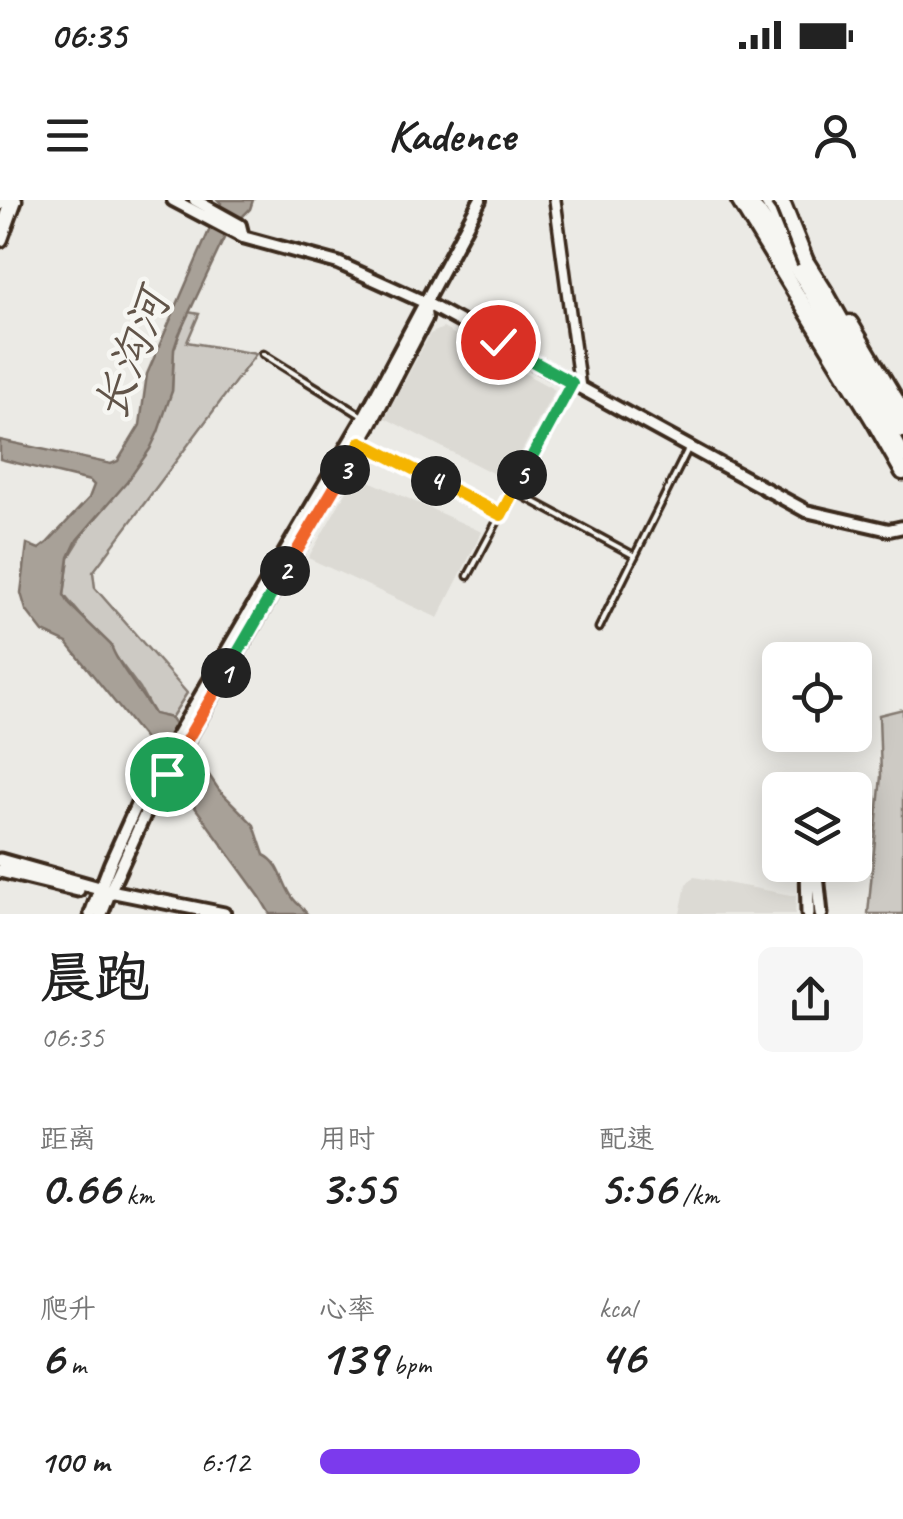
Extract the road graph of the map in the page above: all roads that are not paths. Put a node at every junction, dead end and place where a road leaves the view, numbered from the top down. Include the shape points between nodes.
1 (14, 200) edge
2 (174, 200) edge
3 (195, 200) edge
4 (480, 200) edge
5 (556, 200) edge
6 (730, 200) edge
7 (742, 200) edge
8 (770, 203) edge
9 (212, 214) junction
10 (759, 232) junction
11 (0, 238) edge
12 (424, 302) junction
13 (263, 354) dead end
14 (576, 385) junction
15 (903, 412) edge
16 (368, 420) junction
17 (903, 430) edge
18 (357, 440) junction
19 (689, 447) junction
20 (903, 456) edge
21 (903, 472) edge
22 (514, 491) junction
23 (501, 515) junction
24 (903, 527) edge
25 (635, 556) junction
26 (468, 576) dead end
27 (600, 628) dead end
28 (0, 860) edge
29 (0, 871) edge
30 (807, 882) edge
31 (818, 882) edge
32 (104, 893) junction
33 (90, 914) edge
34 (101, 914) edge
35 (188, 914) edge
36 (224, 914) edge
37 (808, 914) edge
38 (821, 914) edge

1 - 11 main road
2 - 9 street
3 - 9 street
4 - 12 street
5 - 14 street
6 - 10 main road
7 - 8 main road
7 - 10 main road
8 - 15 main road
8 - 17 main road, bridge via 784,207 806,262
8 - 20 main road
9 - 12 street
10 - 21 main road
12 - 14 street
12 - 16 street
13 - 16 lane
14 - 19 street
14 - 22 lane
16 - 18 street
18 - 23 lane
18 - 32 street via 163,772
19 - 24 street via 806,511 889,530
19 - 25 lane
22 - 23 lane
22 - 25 lane
23 - 26 lane
25 - 27 lane
28 - 32 main road
29 - 32 main road
30 - 37 main road
31 - 38 main road
32 - 33 main road
32 - 34 main road
32 - 35 main road
32 - 36 main road

